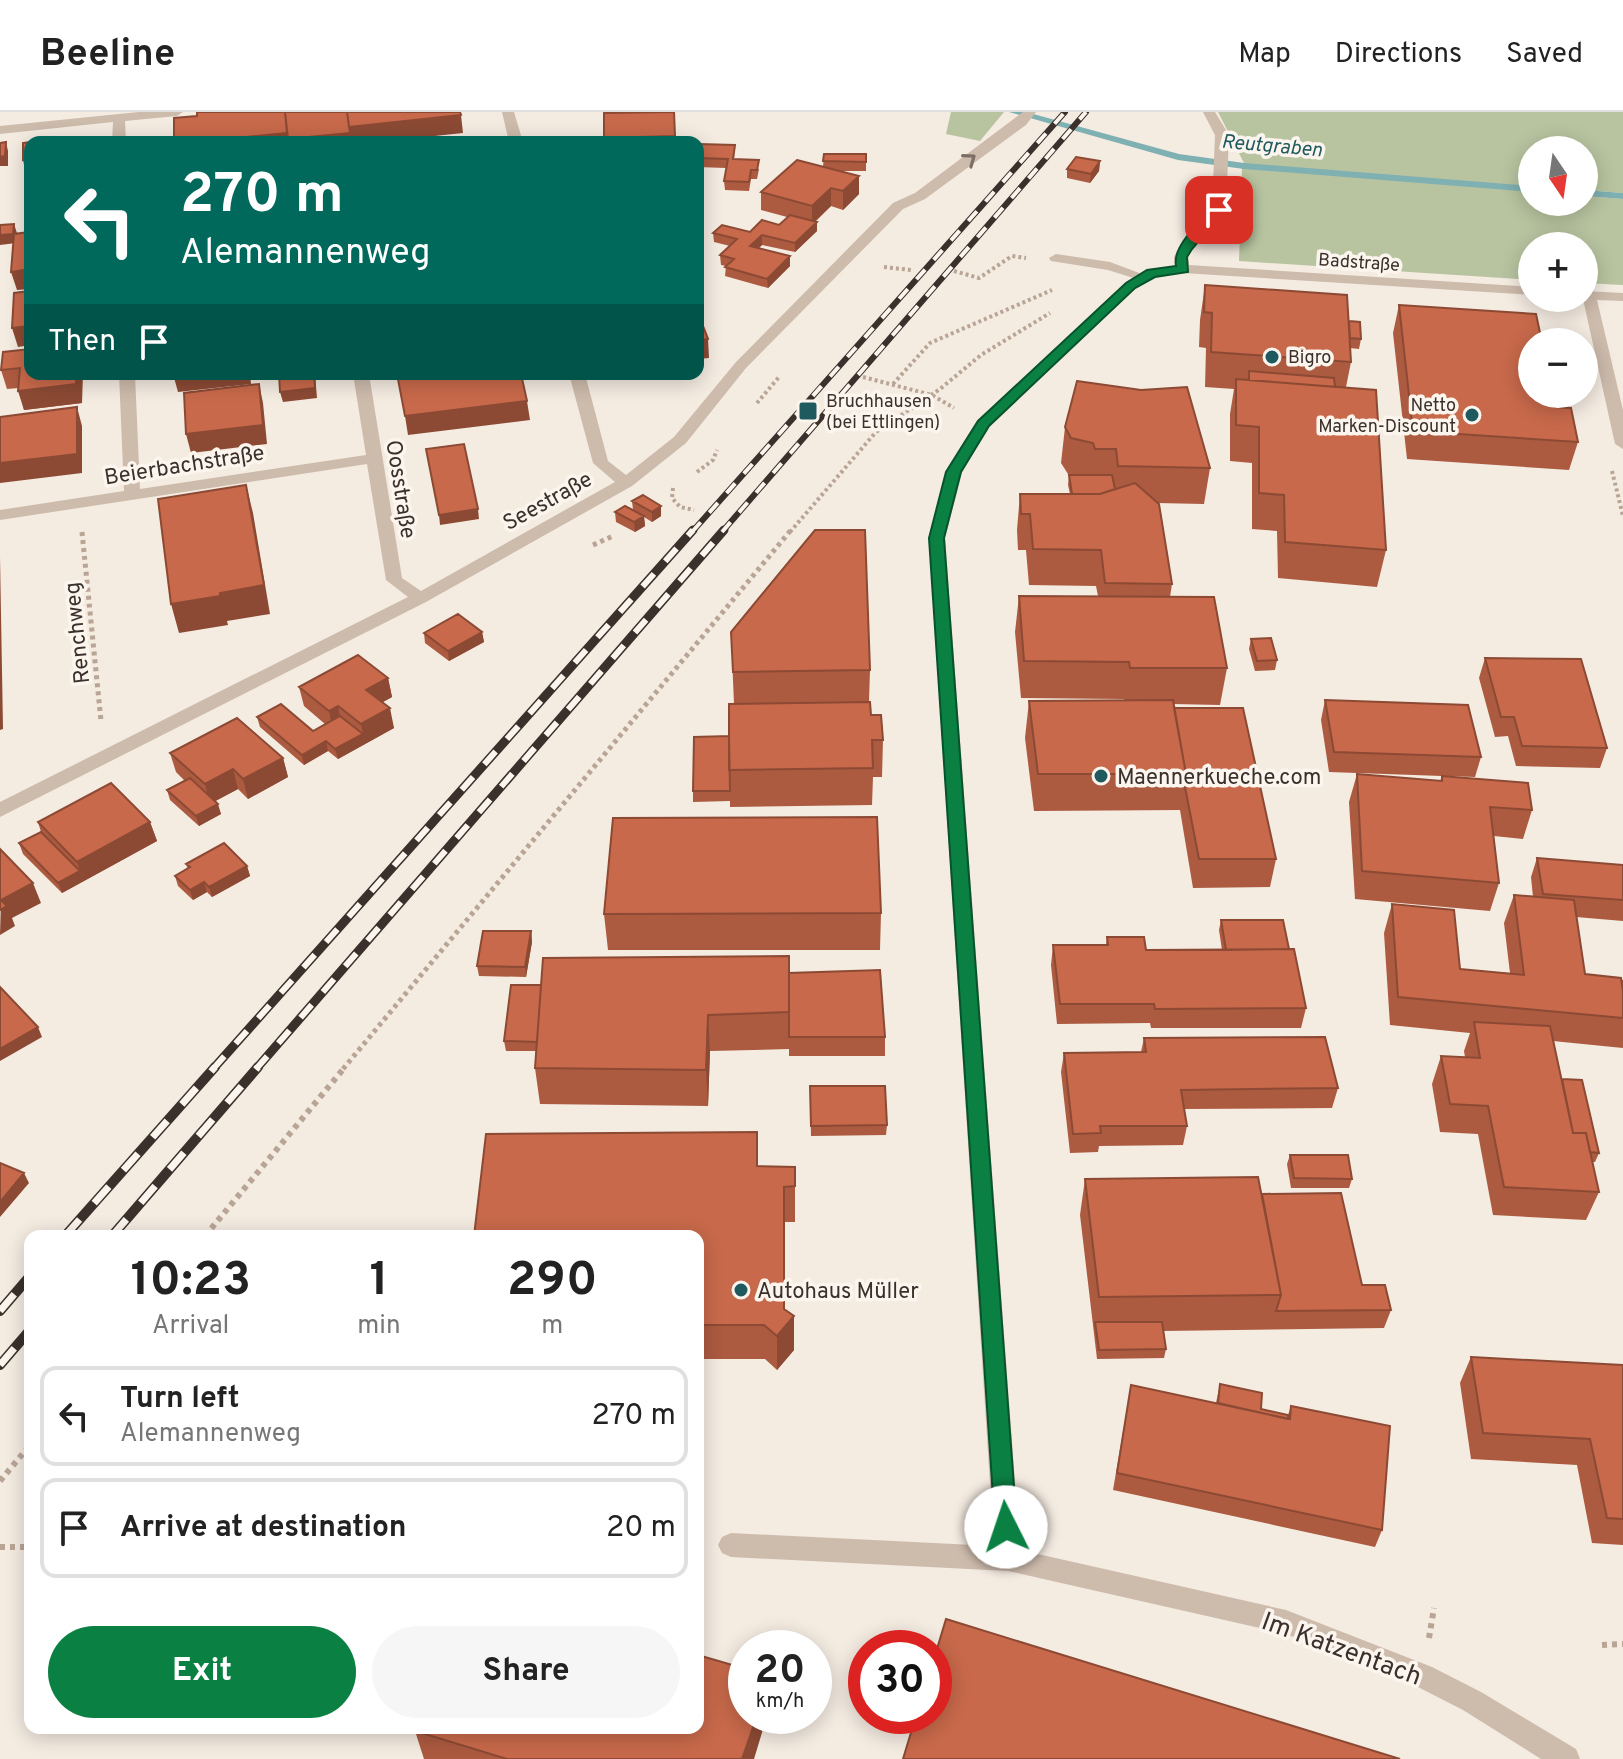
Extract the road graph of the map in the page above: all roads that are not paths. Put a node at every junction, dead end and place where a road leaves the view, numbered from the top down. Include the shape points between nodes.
1 (177, 112) edge
2 (508, 112) edge
3 (1209, 112) edge
4 (1025, 117) edge
5 (119, 118) junction
6 (0, 130) edge
7 (119, 136) edge
8 (514, 136) edge
9 (1056, 258) dead end
10 (1183, 269) junction
11 (1143, 277) junction
12 (1518, 290) edge
13 (1598, 296) edge
14 (1623, 297) edge
15 (1590, 312) edge
16 (127, 380) edge
17 (362, 380) edge
18 (579, 380) edge
19 (1623, 444) edge
20 (375, 458) junction
21 (626, 483) junction
22 (132, 494) junction
23 (0, 515) edge
24 (420, 598) junction
25 (0, 810) edge
26 (731, 1545) dead end
27 (1008, 1559) junction
28 (1566, 1759) edge

1 - 5 street
2 - 8 street
3 - 10 street via 1222,135 1219,210 1186,247
21 -> 4 street, Seestraße via 680,440 741,365 898,206 920,196
5 - 6 street
5 - 7 street
9 - 11 street
10 - 11 street
10 - 12 street, Badstraße
11 - 27 street via 983,424 954,472 937,538
13 - 14 street
15 - 19 street
16 - 22 street
17 - 20 street, Oosstraße
18 - 21 street via 601,463
20 - 22 street, Beierbachstraße
20 - 24 street, Oosstraße via 394,580
21 - 24 street, Seestraße
22 - 23 street, Beierbachstraße
24 - 25 street, Seestraße
26 - 27 street, Im Katzentach
27 - 28 street, Im Katzentach via 1286,1622 1423,1676

